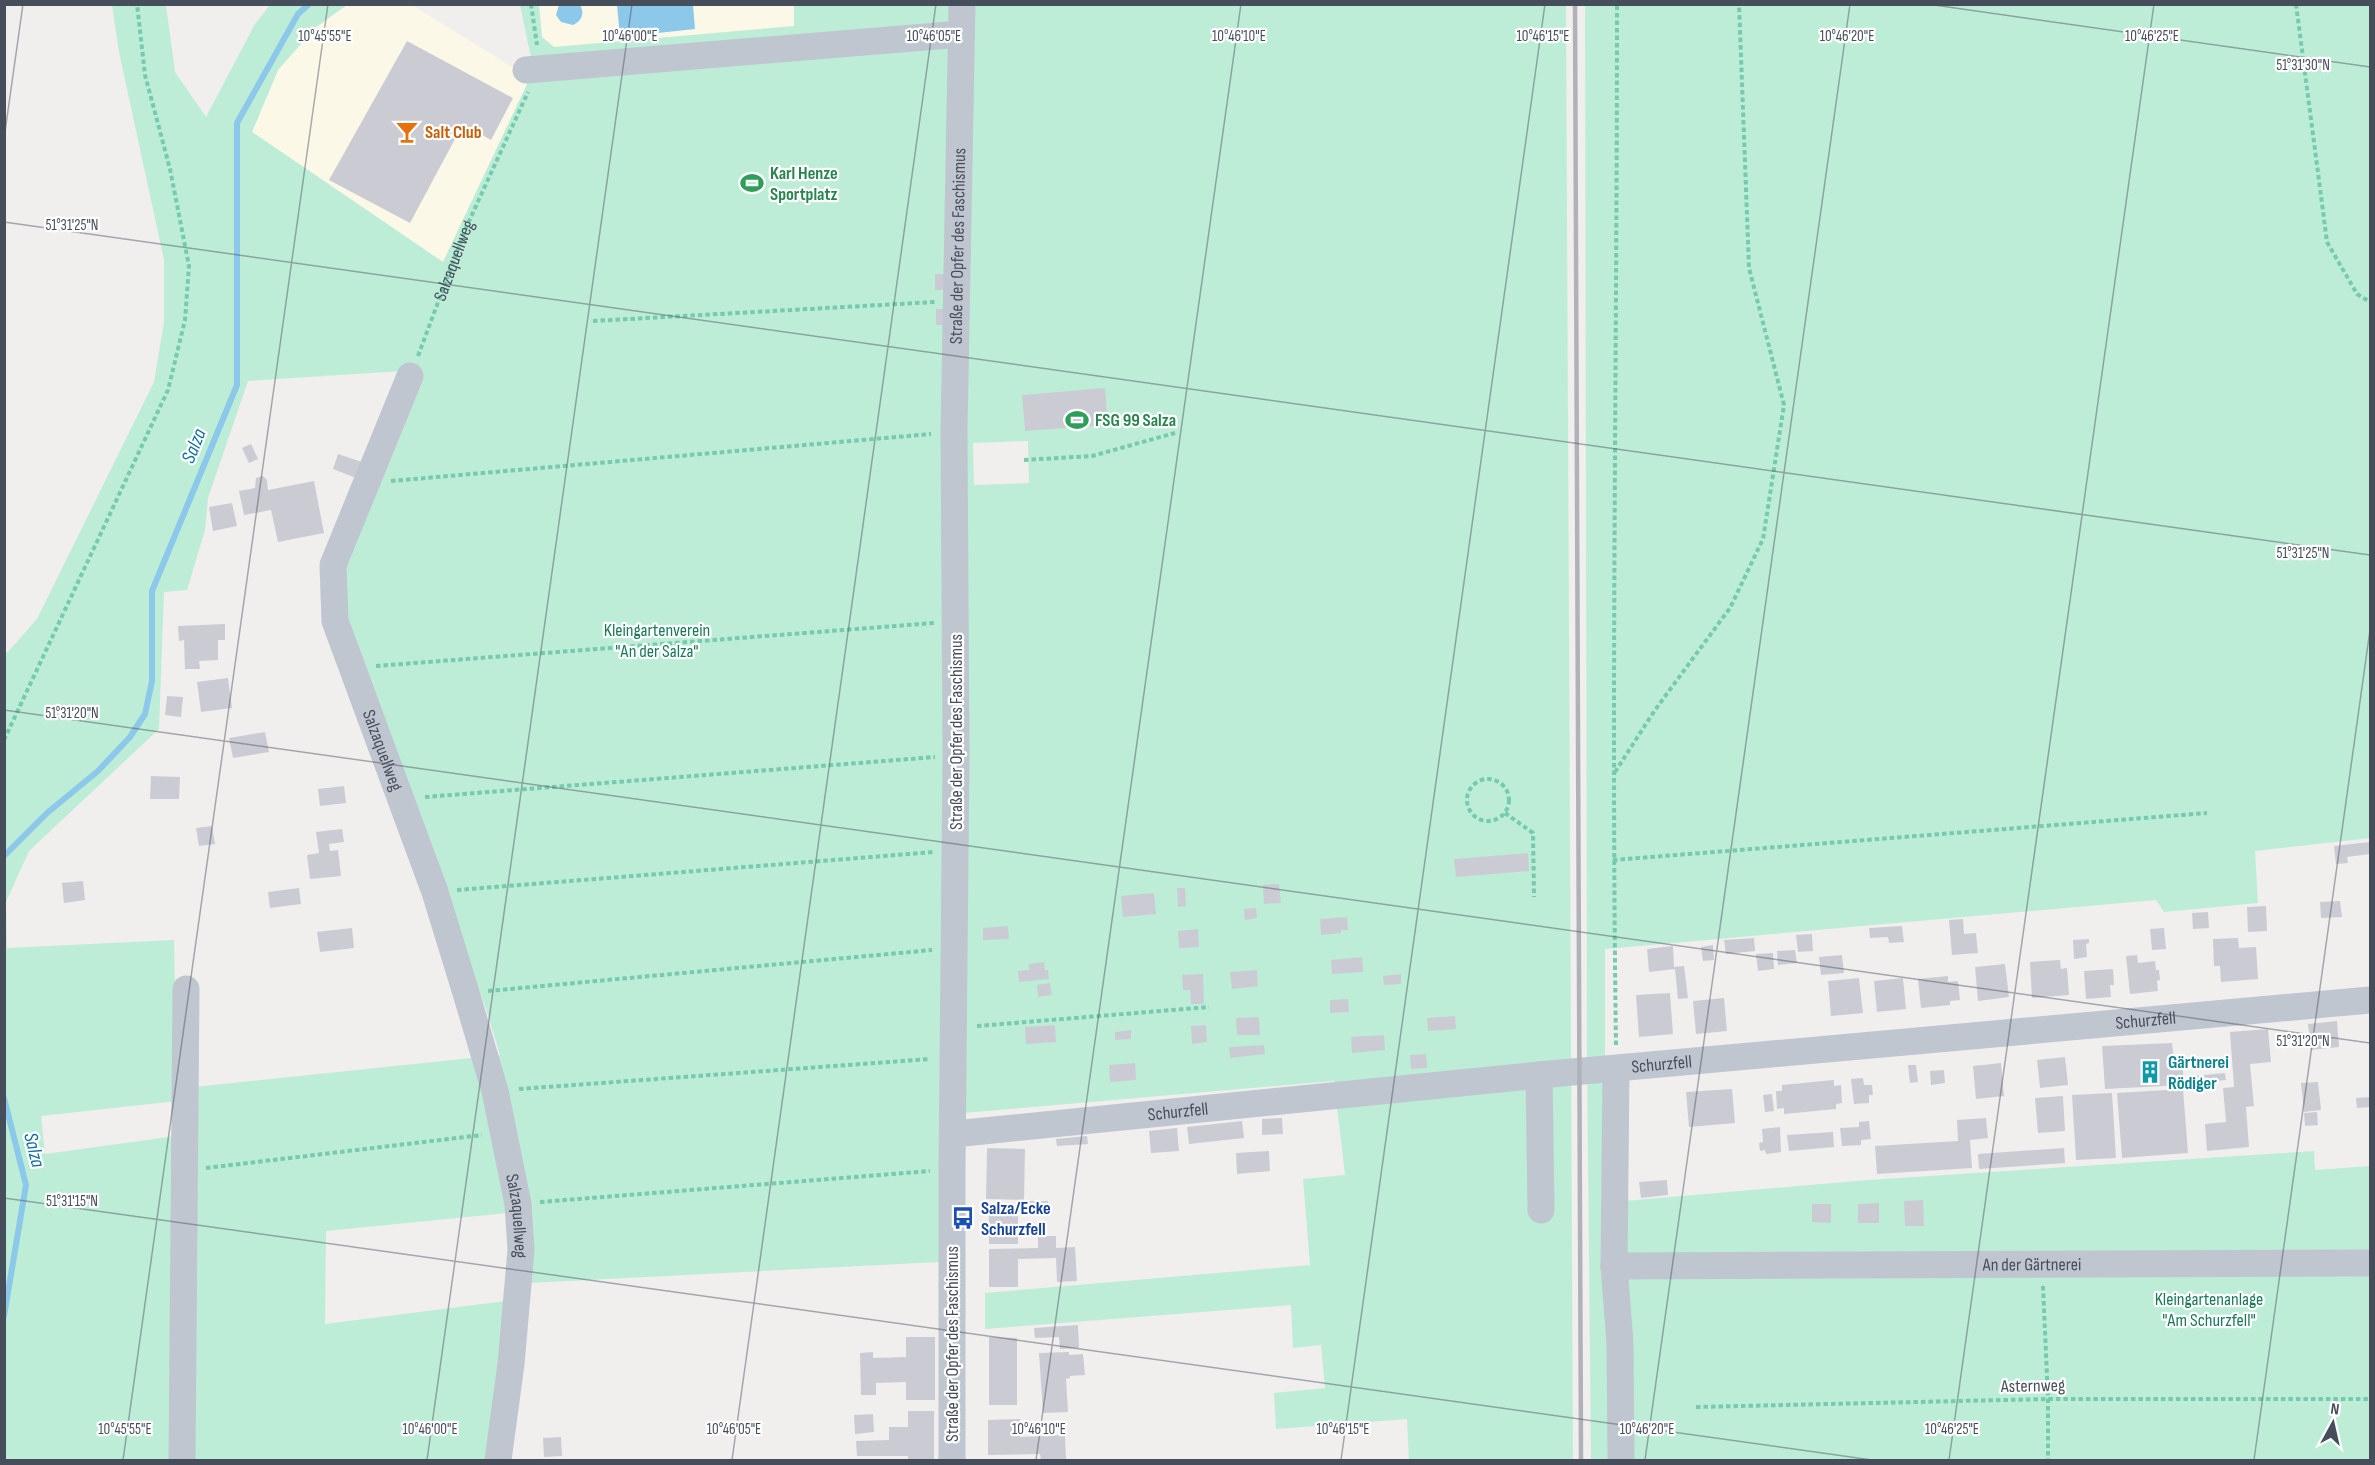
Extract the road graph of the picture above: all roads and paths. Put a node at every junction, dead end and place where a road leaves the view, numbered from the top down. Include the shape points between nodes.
1 (137, 4) edge
2 (531, 4) edge
3 (962, 4) edge
4 (1617, 4) edge
5 (1739, 4) edge
6 (2296, 4) edge
7 (961, 34) junction
8 (533, 69) junction
9 (957, 301) junction
10 (2370, 302) edge
11 (593, 321) dead end
12 (410, 376) joint
13 (954, 432) junction
14 (1175, 433) dead end
15 (1024, 460) dead end
16 (367, 483) junction
17 (956, 621) junction
18 (352, 668) junction
19 (4, 740) edge
20 (956, 755) junction
21 (1614, 772) junction
22 (400, 799) junction
23 (1505, 813) junction
24 (2206, 813) dead end
25 (956, 850) junction
26 (1613, 860) junction
27 (435, 892) junction
28 (1534, 897) dead end
29 (955, 948) junction
30 (186, 989) dead end
31 (466, 993) junction
32 (2370, 1000) edge
33 (1209, 1007) dead end
34 (955, 1028) junction
35 (955, 1057) junction
36 (1616, 1070) junction
37 (1539, 1076) junction
38 (495, 1091) junction
39 (504, 1133) junction
40 (954, 1134) junction
41 (952, 1170) junction
42 (185, 1171) junction
43 (518, 1204) junction
44 (1541, 1210) dead end
45 (2370, 1263) edge
46 (2042, 1264) junction
47 (1614, 1266) junction
48 (2048, 1399) junction
49 (2370, 1399) edge
50 (1696, 1407) dead end
51 (182, 1461) edge
52 (498, 1461) edge
53 (952, 1461) edge
54 (1621, 1461) edge
55 (2048, 1461) edge

1 - 19 path via 145,75 170,169 189,266 185,320 168,390
2 - 8 path
3 - 7 street, Straße der Opfer des Faschismus
4 - 21 path
5 - 21 path via 1749,268 1784,405 1763,538 1730,608
6 - 10 path via 2327,242 2357,294
7 - 8 street
7 - 9 street, Straße der Opfer des Faschismus
8 - 12 path, Salzaquellweg via 465,230
9 - 11 path
9 - 13 street, Straße der Opfer des Faschismus
12 - 16 street, Salzaquellweg
13 - 16 path
13 - 17 street, Straße der Opfer des Faschismus
14 - 15 path via 1092,456
16 - 18 street, Salzaquellweg via 333,565 335,621
17 - 18 path
17 - 20 street, Straße der Opfer des Faschismus
18 - 22 street, Salzaquellweg
20 - 22 path
20 - 25 street, Straße der Opfer des Faschismus
21 - 26 path
22 - 27 street, Salzaquellweg
23 - 23 path via 1509,794 1501,783 1482,779 1470,788 1466,801 1472,814 1492,821
23 - 28 path via 1533,833
24 - 26 path
25 - 27 path
25 - 29 street, Straße der Opfer des Faschismus
26 - 36 path
27 - 31 street, Salzaquellweg
29 - 31 path
29 - 34 street, Straße der Opfer des Faschismus
30 - 42 street
31 - 38 street, Salzaquellweg
32 - 36 street, Schurzfell
33 - 34 path
34 - 35 street, Straße der Opfer des Faschismus
35 - 38 path
35 - 40 street, Straße der Opfer des Faschismus
36 - 37 street, Schurzfell
36 - 47 street
37 - 40 street, Schurzfell
37 - 44 street
38 - 39 street, Salzaquellweg
39 - 42 path
39 - 43 street, Salzaquellweg
40 - 41 street, Straße der Opfer des Faschismus
41 - 43 path
41 - 53 street, Straße der Opfer des Faschismus
42 - 51 street
43 - 52 street, Salzaquellweg via 521,1250
45 - 46 street, An der Gärtnerei
46 - 47 street, An der Gärtnerei
46 - 48 path
47 - 54 street via 1620,1343
48 - 49 path, Asternweg
48 - 50 path, Asternweg
48 - 55 path

